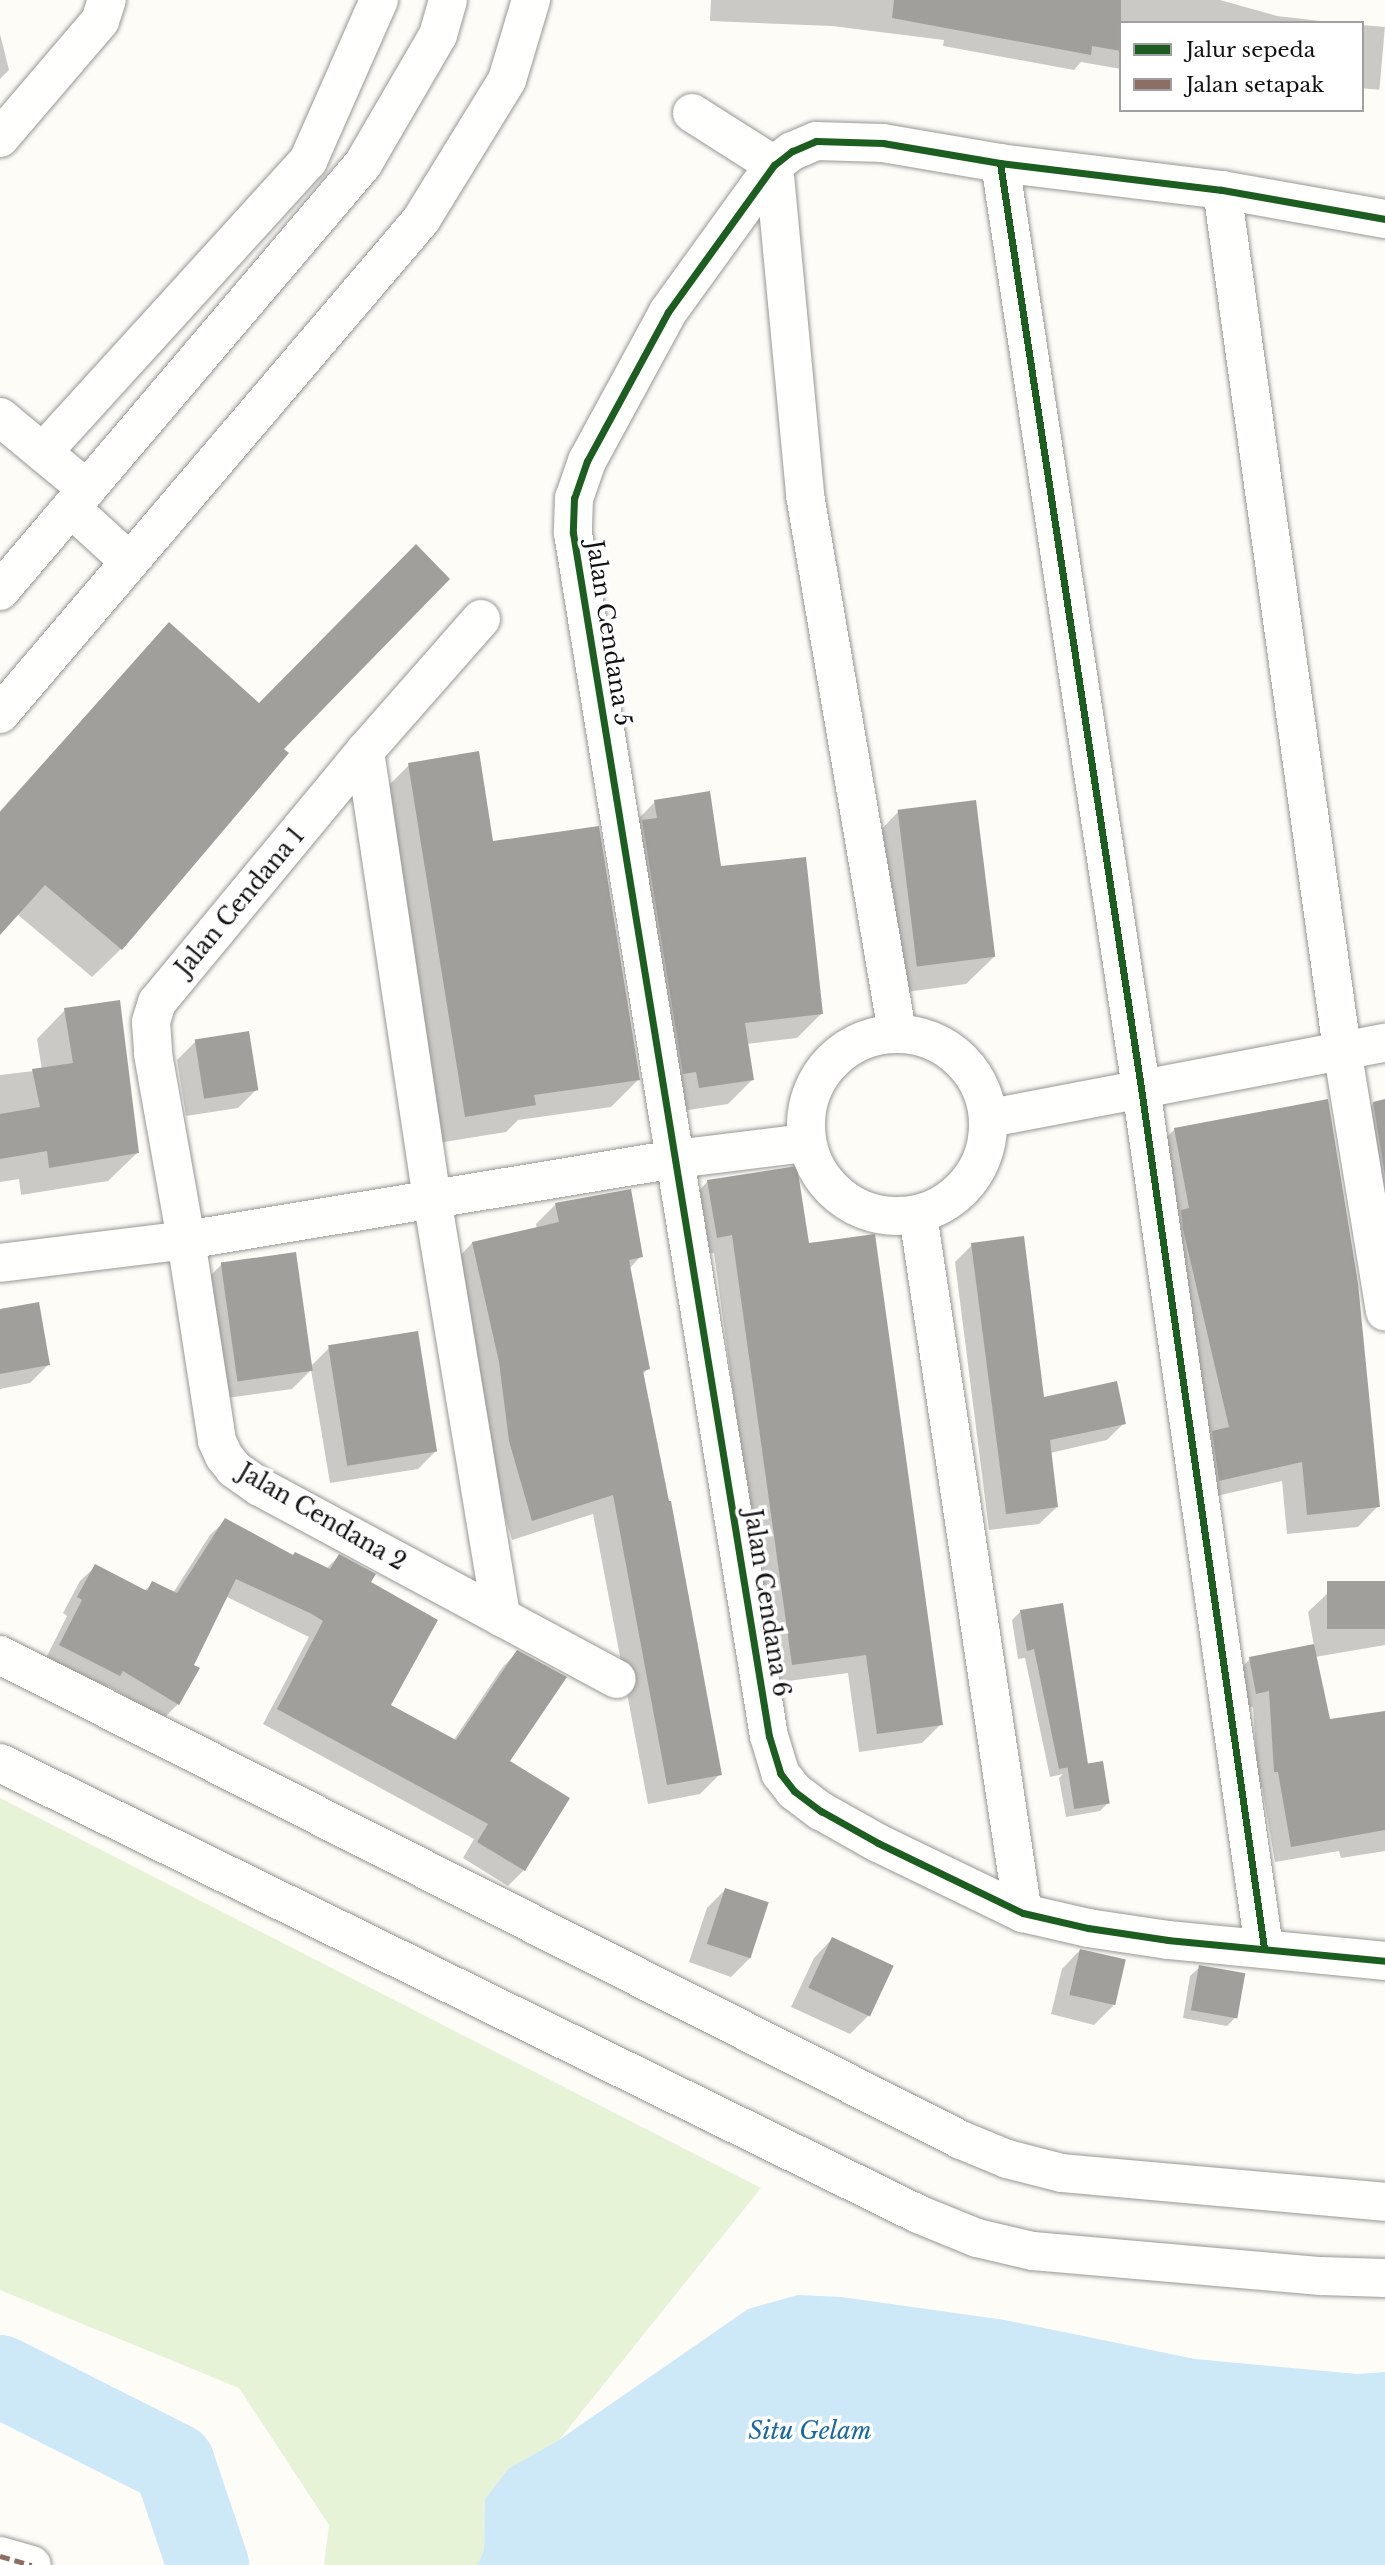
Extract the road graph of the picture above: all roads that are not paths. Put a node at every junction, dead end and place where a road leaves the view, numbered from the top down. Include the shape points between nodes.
1 (379, 0) edge
2 (448, 0) edge
3 (531, 0) edge
4 (101, 7) edge
5 (692, 113) dead end
6 (0, 138) edge
7 (1000, 163) junction
8 (774, 165) junction
9 (1222, 190) junction
10 (1385, 219) edge
11 (0, 417) edge
12 (43, 452) junction
13 (100, 528) junction
14 (0, 591) edge
15 (481, 619) dead end
16 (0, 714) edge
17 (365, 751) junction
18 (897, 1032) junction
19 (1385, 1043) edge
20 (1342, 1049) junction
21 (1141, 1088) junction
22 (989, 1118) junction
23 (806, 1143) junction
24 (676, 1158) junction
25 (432, 1198) junction
26 (918, 1215) junction
27 (186, 1240) junction
28 (0, 1263) edge
29 (1385, 1311) edge
30 (501, 1617) junction
31 (0, 1655) edge
32 (617, 1679) dead end
33 (0, 1763) edge
34 (1023, 1913) junction
35 (1264, 1948) junction
36 (1385, 1961) edge
37 (1385, 2202) edge
38 (1385, 2278) edge
39 (0, 2556) edge
40 (32, 2565) edge

1 - 12 street via 308,161
2 - 13 street via 438,35 363,164
3 - 13 street via 507,80 421,220
4 - 6 street
5 - 8 street
7 - 8 street via 883,143 816,141
7 - 9 street
7 - 21 street
8 - 18 street via 805,495
8 - 24 street, Jalan Cendana 5 via 668,312 605,425 574,498 573,533
9 - 10 street
9 - 20 street
11 - 12 street
12 - 13 street
13 - 14 street
13 - 16 street
15 - 17 street, Jalan Cendana 1
17 - 25 street
17 - 27 street, Jalan Cendana 1 via 164,992 152,1013 153,1054
18 - 22 street via 928,1040 960,1059 978,1087
18 - 23 street via 846,1050 828,1065 812,1090
19 - 20 street
20 - 21 street
20 - 29 street
21 - 22 street
21 - 35 street
22 - 26 street via 986,1151 972,1183 949,1202
23 - 24 street
23 - 26 street via 823,1178 852,1204 887,1215
24 - 25 street
24 - 34 street, Jalan Cendana 6 via 769,1736 779,1773 821,1811
25 - 27 street
25 - 30 street
26 - 34 street
27 - 28 street
27 - 30 street, Jalan Cendana 2 via 217,1441 234,1469
30 - 32 street, Jalan Cendana 2
31 - 37 street via 961,2140 1007,2159 1062,2173
33 - 38 street via 918,2214 977,2238 1032,2251
34 - 35 street, Jalan Cendana 6 via 1168,1940
35 - 36 street, Jalan Cendana 6
39 - 40 street

